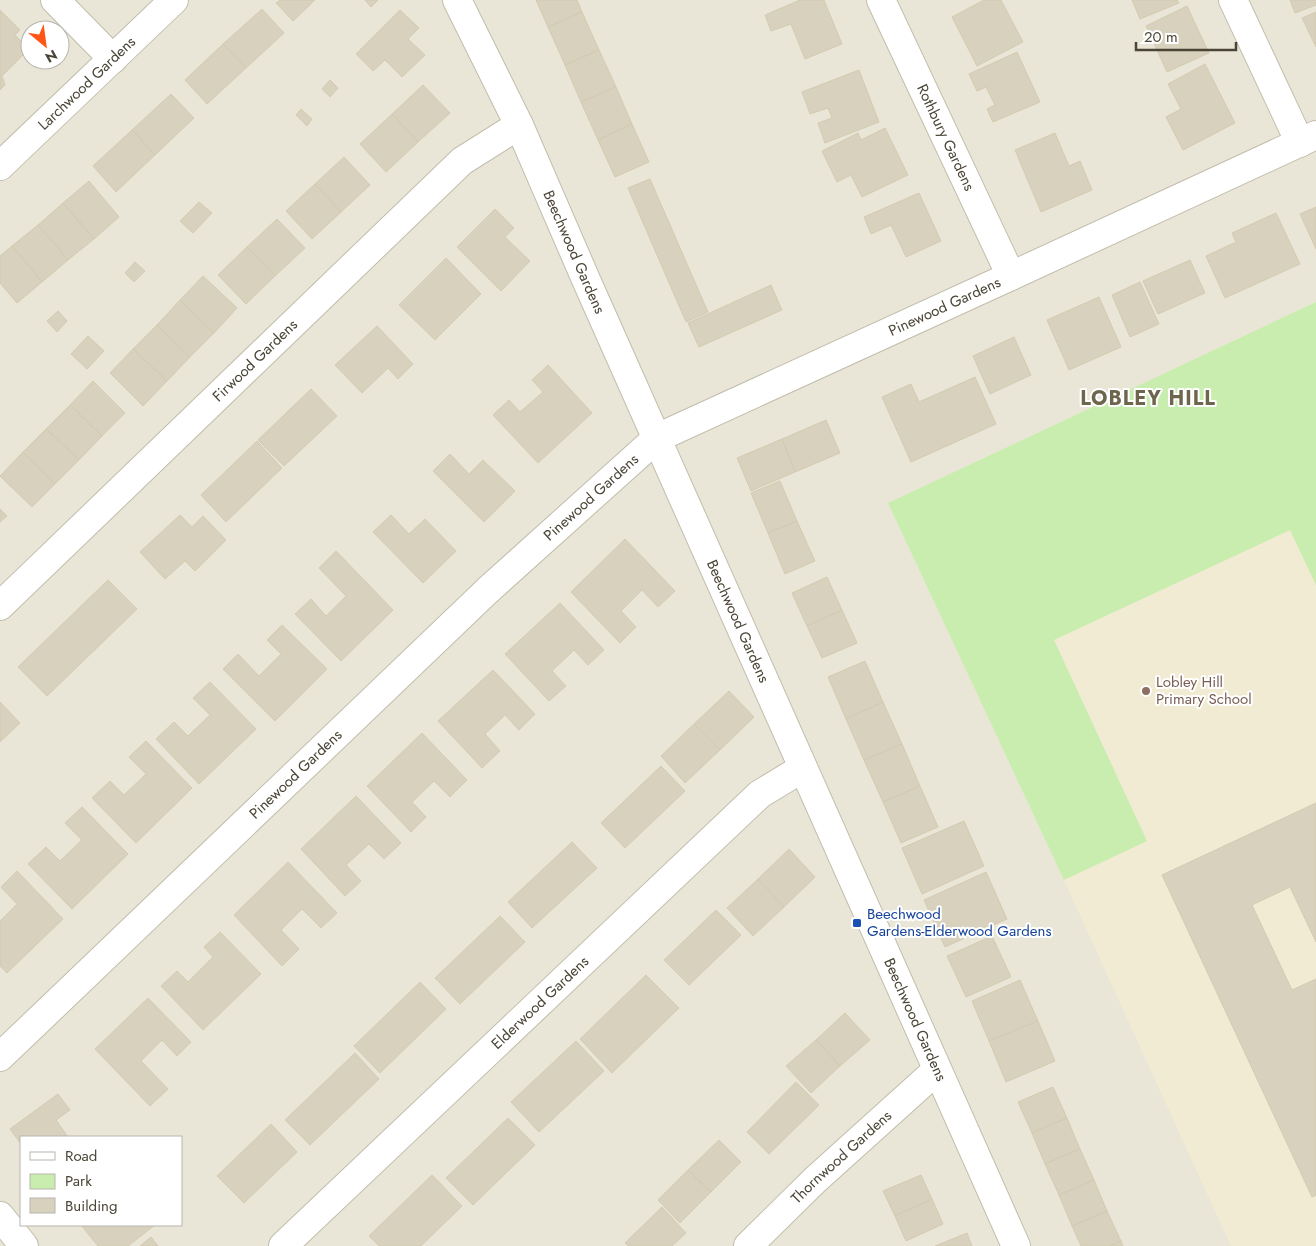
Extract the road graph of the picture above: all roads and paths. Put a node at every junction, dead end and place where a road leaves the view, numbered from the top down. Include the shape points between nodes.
1 (55, 0) edge
2 (174, 0) edge
3 (457, 0) edge
4 (881, 0) edge
5 (1233, 0) edge
6 (113, 59) junction
7 (519, 125) junction
8 (1308, 139) edge
9 (0, 166) edge
10 (1011, 276) junction
11 (656, 438) junction
12 (0, 606) edge
13 (803, 768) junction
14 (0, 1057) edge
15 (937, 1070) junction
16 (0, 1216) edge
17 (24, 1246) edge
18 (283, 1246) edge
19 (748, 1246) edge
20 (1016, 1246) edge

1 - 6 street
2 - 6 street, Larchwood Gardens
3 - 7 street, Beechwood Gardens
4 - 10 street, Rothbury Gardens
5 - 8 street
6 - 9 street, Larchwood Gardens
7 - 11 street, Beechwood Gardens
7 - 12 street, Firwood Gardens via 462,161
8 - 10 street, Pinewood Gardens
10 - 11 street, Pinewood Gardens
11 - 13 street, Beechwood Gardens
11 - 14 street, Pinewood Gardens via 488,590
13 - 15 street, Beechwood Gardens
13 - 18 street, Elderwood Gardens via 760,794
15 - 19 street, Thornwood Gardens via 815,1180
15 - 20 street, Beechwood Gardens
16 - 17 street

